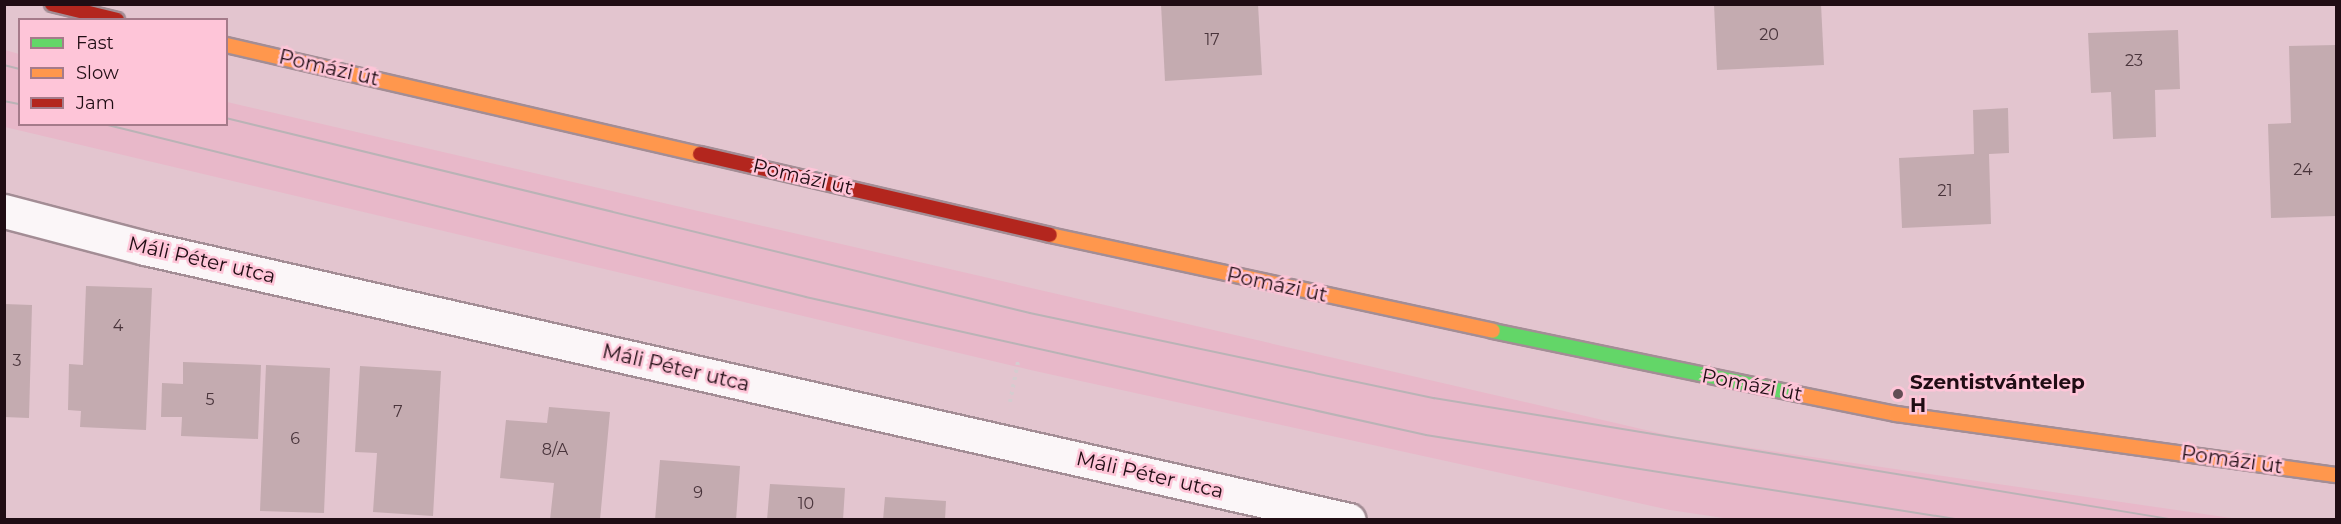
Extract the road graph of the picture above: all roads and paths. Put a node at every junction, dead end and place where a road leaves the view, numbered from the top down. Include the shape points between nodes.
1 (52, 4) edge
2 (109, 18) edge
3 (228, 45) edge
4 (4, 211) edge
5 (2337, 475) edge
6 (1349, 519) edge

1 - 2 main road
3 - 5 main road, Pomázi út via 1168,262 1678,371 1896,414
4 - 6 street, Máli Péter utca via 145,248

